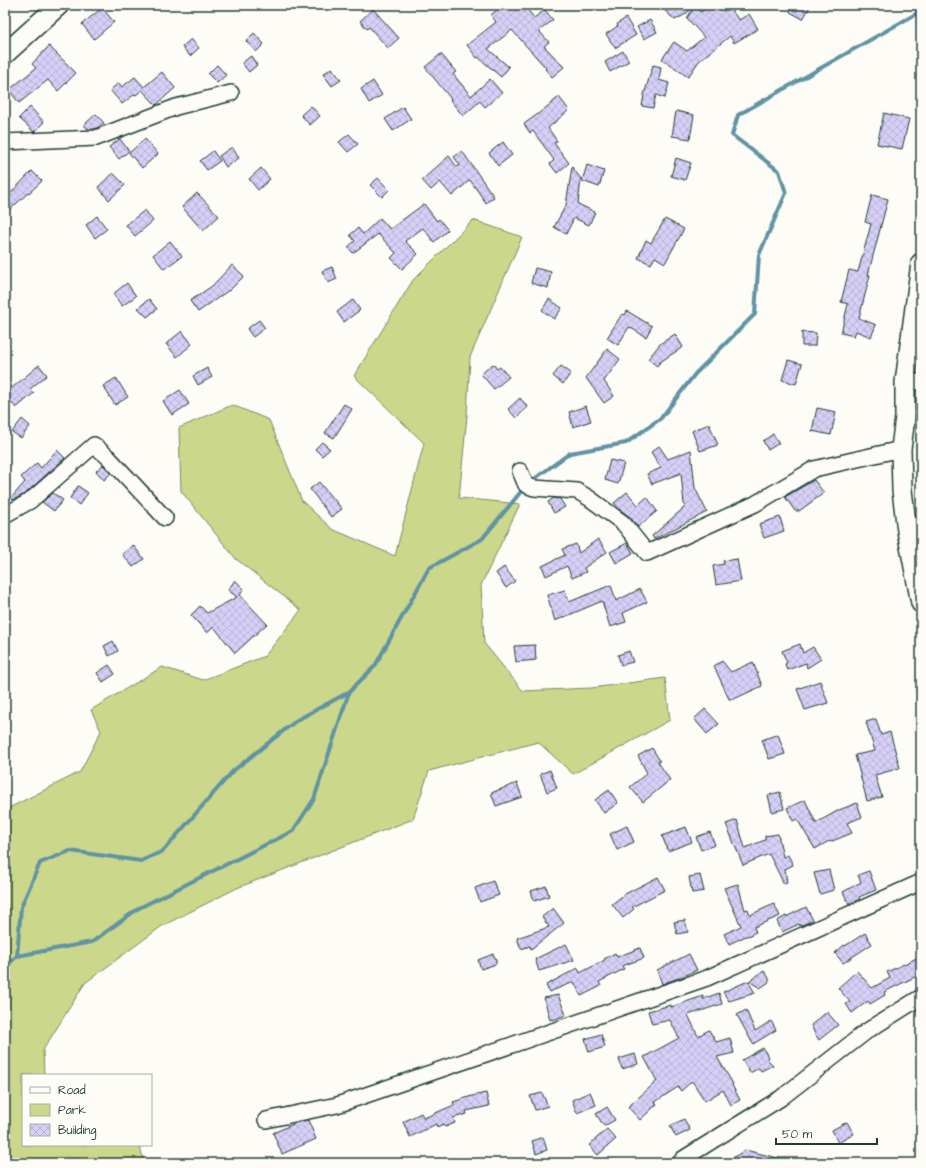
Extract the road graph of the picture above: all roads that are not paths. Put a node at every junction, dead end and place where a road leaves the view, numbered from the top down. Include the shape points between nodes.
1 (59, 5) edge
2 (5, 54) edge
3 (232, 93) dead end
4 (5, 142) edge
5 (921, 263) edge
6 (913, 382) edge
7 (901, 449) junction
8 (520, 471) dead end
9 (5, 515) edge
10 (165, 518) dead end
11 (921, 602) edge
12 (921, 882) edge
13 (921, 997) edge
14 (266, 1120) dead end
15 (680, 1163) edge

1 - 2 main road
3 - 4 street via 176,107 96,138
5 - 6 main road
6 - 7 main road
7 - 8 street via 814,469 755,504 647,553 623,523 589,498 577,491 534,488 526,485
7 - 11 main road via 907,531
9 - 10 street via 30,501 94,445
12 - 14 street via 707,978 337,1104
13 - 15 street via 867,1031 782,1098

